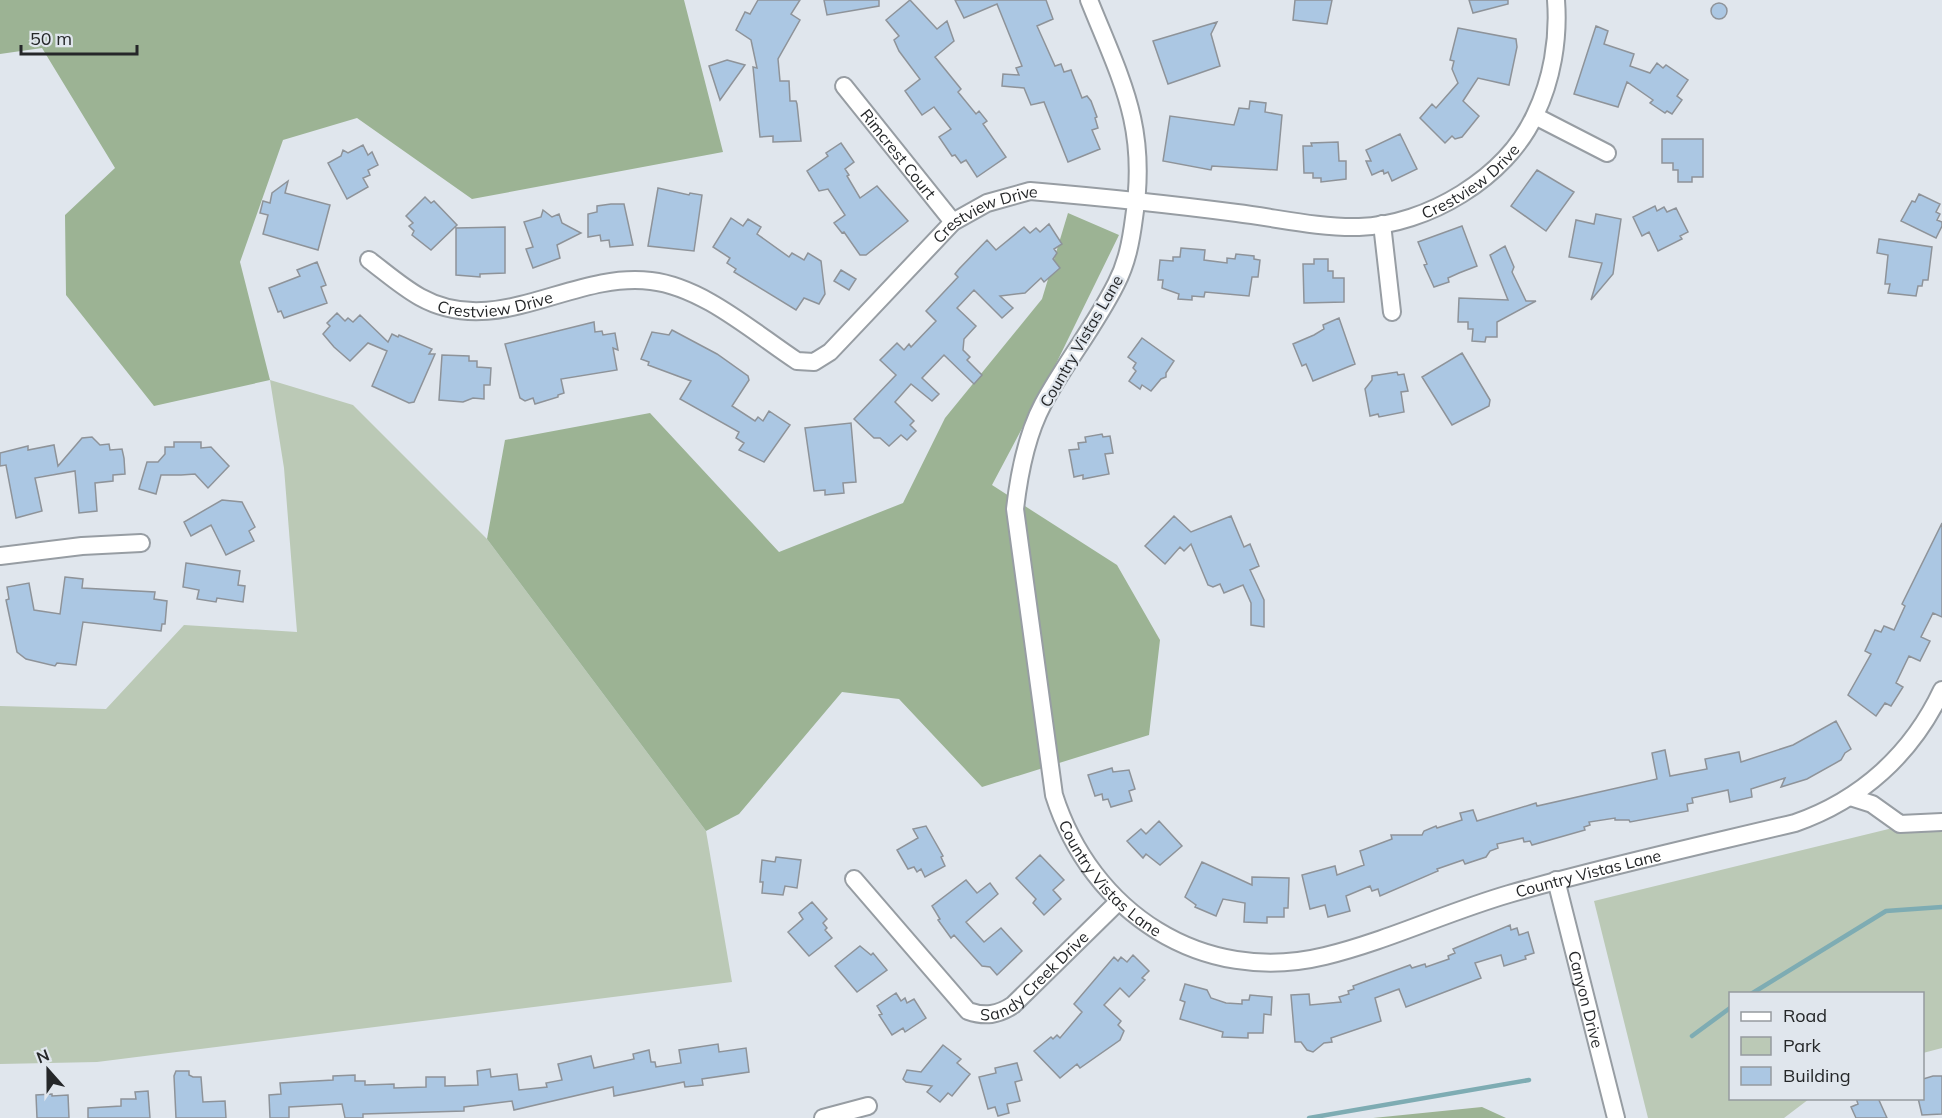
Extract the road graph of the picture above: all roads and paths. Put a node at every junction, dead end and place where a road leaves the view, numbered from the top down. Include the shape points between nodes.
1 (1089, 0) edge
2 (1556, 0) edge
3 (844, 86) dead end
4 (1535, 117) junction
5 (1607, 153) dead end
6 (1137, 201) junction
7 (953, 222) junction
8 (1382, 224) junction
9 (369, 260) dead end
10 (1392, 312) dead end
11 (141, 543) dead end
12 (0, 556) edge
13 (1942, 690) edge
14 (1850, 797) junction
15 (1942, 822) edge
16 (854, 879) dead end
17 (1556, 880) junction
18 (1118, 902) junction
19 (868, 1106) dead end
20 (823, 1118) edge
21 (1616, 1118) edge

1 - 6 street, Country Vistas Lane via 1134,116 1139,154
2 - 4 street, Crestview Drive via 1550,72
3 - 7 street, Rimcrest Court
4 - 5 street
4 - 8 street, Crestview Drive via 1500,162 1471,186 1437,206
6 - 7 street, Crestview Drive via 1030,191 987,203
6 - 8 street, Crestview Drive via 1334,225
6 - 18 street, Country Vistas Lane via 1129,251 1117,283 1042,406 1020,468 1015,509 1054,795 1078,853
7 - 9 street, Crestview Drive via 830,351 814,362 797,361 705,299 667,284 637,279 600,282 511,308 465,311 420,297
8 - 10 street
11 - 12 street
13 - 14 street, Country Vistas Lane via 1900,755
14 - 15 street via 1872,804 1900,824
14 - 17 street, Country Vistas Lane via 1795,823
16 - 18 street, Sandy Creek Drive via 968,1011 978,1015 999,1014 1013,1005
17 - 18 street, Country Vistas Lane via 1469,905 1346,950 1280,962 1236,960 1193,949 1153,929
17 - 21 street, Canyon Drive
19 - 20 street

